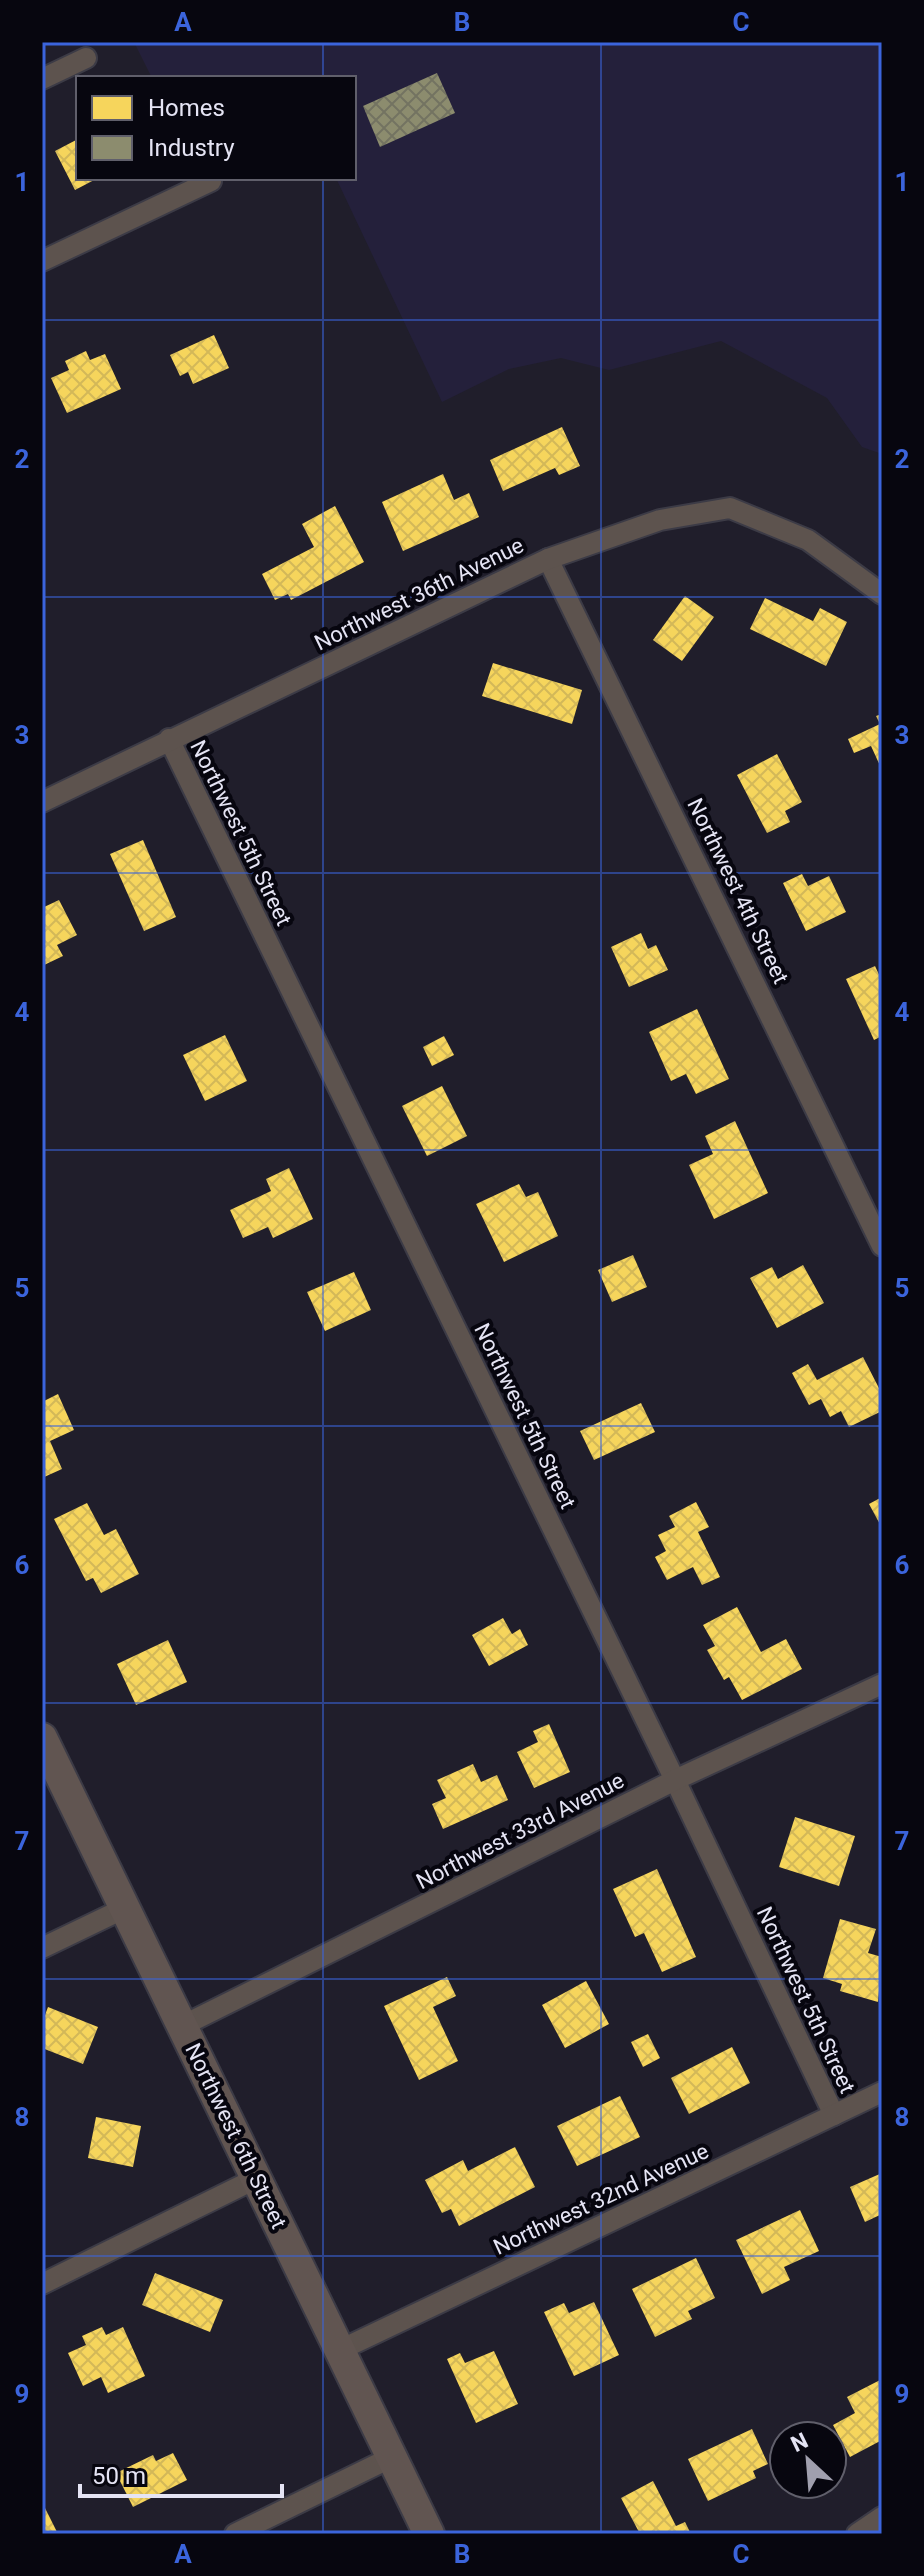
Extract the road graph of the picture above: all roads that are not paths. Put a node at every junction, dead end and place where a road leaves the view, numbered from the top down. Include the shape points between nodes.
1 (86, 58) dead end
2 (42, 79) edge
3 (211, 181) dead end
4 (42, 261) edge
5 (548, 559) junction
6 (882, 594) edge
7 (169, 739) junction
8 (42, 802) edge
9 (882, 1246) edge
10 (882, 1684) edge
11 (42, 1738) edge
12 (675, 1780) junction
13 (125, 1908) junction
14 (42, 1948) edge
15 (182, 2026) junction
16 (882, 2092) edge
17 (834, 2115) junction
18 (257, 2178) junction
19 (42, 2284) edge
20 (340, 2350) junction
21 (392, 2457) junction
22 (882, 2517) edge
23 (235, 2534) edge
24 (429, 2534) edge
25 (857, 2534) edge

1 - 2 street
3 - 4 street
5 - 6 street, Northwest 36th Avenue via 660,520 730,508 808,540
5 - 7 street, Northwest 36th Avenue
5 - 9 street, Northwest 4th Street
7 - 8 street, Northwest 36th Avenue
7 - 12 street, Northwest 5th Street
10 - 12 street, Northwest 33rd Avenue
11 - 13 main road, Northwest 6th Street
12 - 15 street, Northwest 33rd Avenue
12 - 17 street, Northwest 5th Street
13 - 14 street
13 - 15 main road, Northwest 6th Street
15 - 18 main road, Northwest 6th Street
16 - 17 street, Northwest 32nd Avenue
17 - 20 street, Northwest 32nd Avenue
18 - 19 street
18 - 20 main road, Northwest 6th Street
20 - 21 main road, Northwest 6th Street
21 - 23 street
21 - 24 main road, Northwest 6th Street
22 - 25 street

